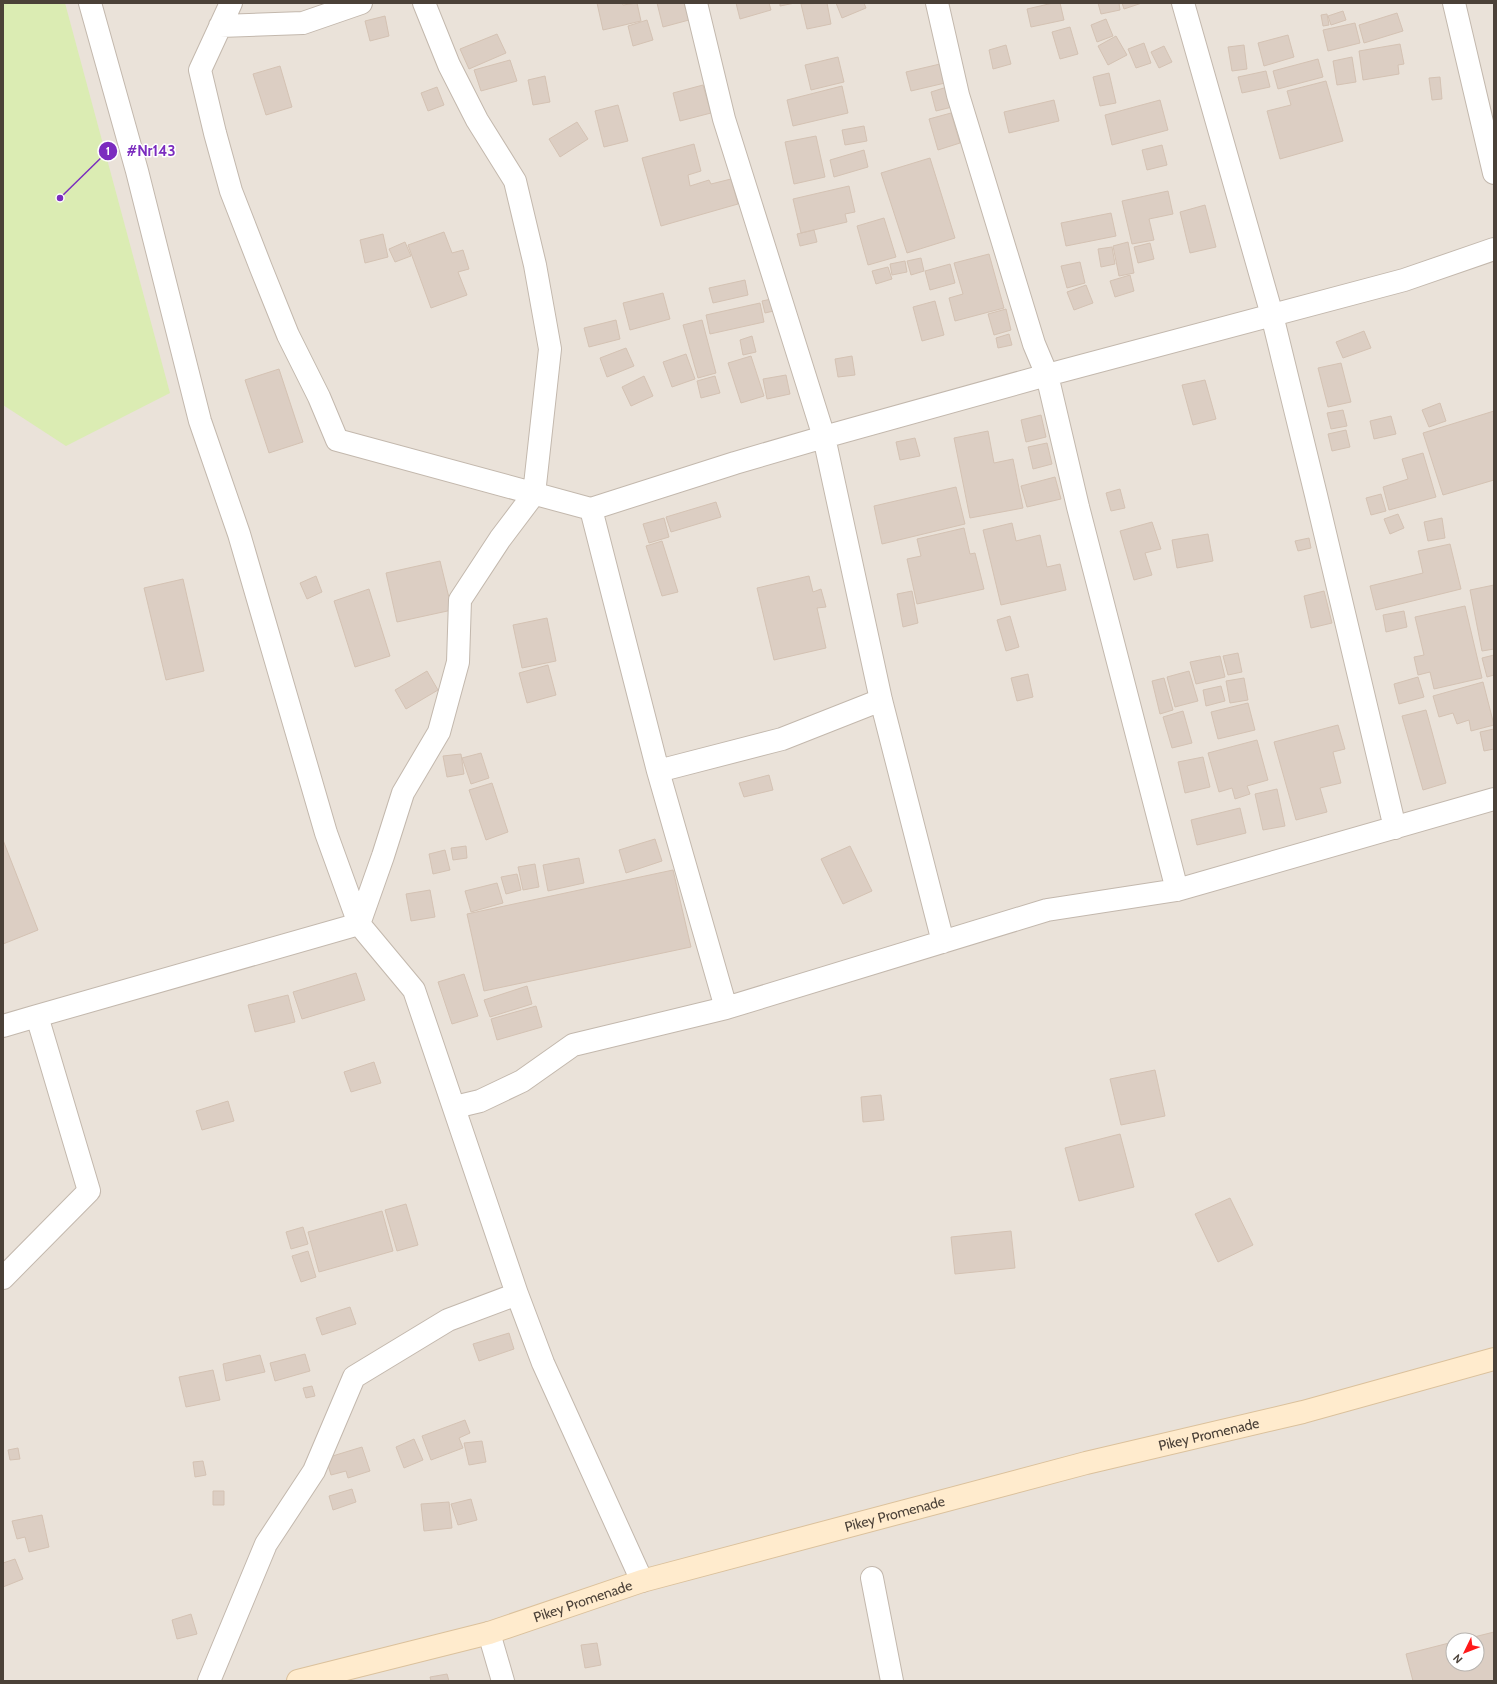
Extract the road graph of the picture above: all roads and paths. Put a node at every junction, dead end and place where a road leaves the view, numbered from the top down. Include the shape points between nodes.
1 (90, 3) edge
2 (230, 3) edge
3 (361, 3) edge
4 (424, 3) edge
5 (696, 3) edge
6 (937, 3) edge
7 (1183, 3) edge
8 (1454, 3) edge
9 (220, 26) junction
10 (1494, 173) edge
11 (1494, 249) edge
12 (1272, 315) junction
13 (1047, 375) junction
14 (824, 437) junction
15 (534, 494) junction
16 (591, 509) junction
17 (881, 700) junction
18 (658, 771) junction
19 (1494, 799) edge
20 (1395, 828) junction
21 (1178, 890) junction
22 (359, 924) junction
23 (943, 942) junction
24 (726, 1008) junction
25 (37, 1016) junction
26 (3, 1026) edge
27 (455, 1107) junction
28 (3, 1278) edge
29 (517, 1294) junction
30 (1494, 1359) edge
31 (872, 1578) dead end
32 (642, 1581) junction
33 (489, 1633) junction
34 (209, 1681) edge
35 (298, 1681) edge
36 (503, 1681) edge
37 (892, 1681) edge

1 - 22 street via 137,171 200,421 239,534 326,833
2 - 9 street
3 - 9 street via 303,23
4 - 15 street via 449,65 515,181 535,265 550,349
5 - 14 street via 724,119
6 - 13 street via 958,95 1030,330
7 - 12 street
8 - 10 street
9 - 15 street via 200,70 231,191 288,335 337,440
11 - 12 street via 1404,280
12 - 13 street
12 - 20 street
13 - 14 street
13 - 21 street via 1078,507
14 - 16 street
14 - 17 street
15 - 16 street
15 - 22 street via 500,539 460,600 458,662 439,732 403,793
16 - 18 street
17 - 18 street via 782,739
17 - 23 street
18 - 24 street
19 - 20 street
20 - 21 street
21 - 23 street via 1047,910
22 - 25 street
22 - 27 street via 414,990
23 - 24 street
24 - 27 street via 574,1045 522,1081 480,1101
25 - 26 street
25 - 28 street via 89,1191
27 - 29 street
29 - 32 street via 543,1364
29 - 34 street via 448,1320 354,1377 314,1471 266,1544
30 - 32 street, Pikey Promenade via 1303,1412 1086,1463
31 - 37 street
32 - 33 street, Pikey Promenade
33 - 35 street, Pikey Promenade
33 - 36 street

